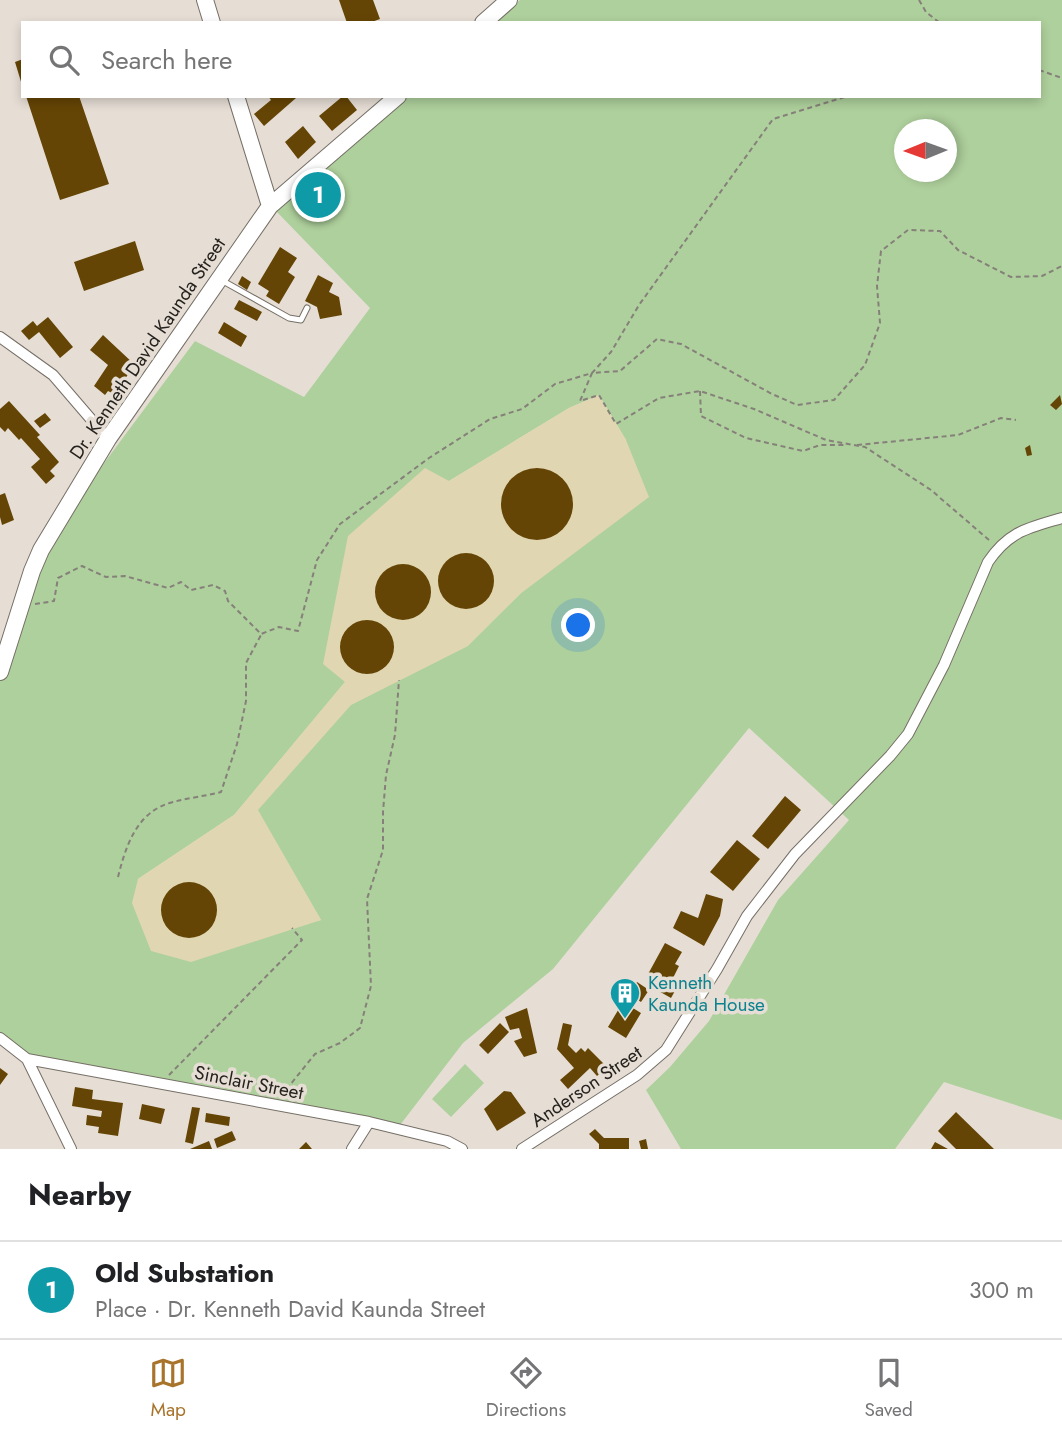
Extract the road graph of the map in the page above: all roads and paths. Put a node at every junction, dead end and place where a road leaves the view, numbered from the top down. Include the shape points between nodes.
1 (205, 0) edge
2 (509, 0) edge
3 (919, 0) edge
4 (211, 21) edge
5 (485, 21) edge
6 (937, 21) edge
7 (1041, 71) edge
8 (1062, 78) edge
9 (237, 98) edge
10 (396, 98) edge
11 (841, 98) edge
12 (270, 206) junction
13 (1062, 266) edge
14 (220, 279) junction
15 (307, 308) dead end
16 (0, 337) edge
17 (592, 373) junction
18 (700, 391) junction
19 (1016, 421) dead end
20 (108, 439) junction
21 (852, 445) junction
22 (1062, 518) edge
23 (998, 548) junction
24 (20, 607) junction
25 (261, 634) junction
26 (5, 637) edge
27 (0, 672) edge
28 (399, 680) dead end
29 (118, 877) dead end
30 (292, 928) dead end
31 (0, 1038) edge
32 (26, 1059) junction
33 (161, 1083) junction
34 (273, 1104) junction
35 (369, 1122) junction
36 (71, 1149) edge
37 (352, 1149) edge
38 (462, 1149) edge
39 (522, 1149) edge

1 - 4 street
2 - 5 street
3 - 6 path
7 - 8 path
9 - 12 street
10 - 12 street, Dr. Kenneth David Kaunda Street
11 - 17 path via 773,119
12 - 14 street, Dr. Kenneth David Kaunda Street
13 - 17 path via 1042,276 1011,277 958,250 940,231 908,230 881,251 877,286 880,323 865,366 834,400 797,405 681,344 657,338 620,371
14 - 15 lane via 289,318 301,320
14 - 20 street, Dr. Kenneth David Kaunda Street
16 - 20 street via 53,375
17 - 18 path via 580,401 599,394 616,424 659,398
17 - 25 path via 555,384 522,409 490,419 348,517 317,560 298,631 279,627
18 - 21 path via 827,440
18 - 21 path via 701,416 746,438 803,451 820,445
19 - 21 path via 1001,418 958,435
20 - 24 street, Dr. Kenneth David Kaunda Street via 41,550
21 - 23 path via 865,447 930,490
22 - 23 street via 1025,528
23 - 39 street, Anderson Street via 908,734 808,840 747,916 666,1050 637,1076
24 - 25 path via 54,601 58,578 82,566 106,577 125,576 168,588 181,582 191,590 213,585 225,591 228,601
24 - 26 street, Dr. Kenneth David Kaunda Street
25 - 29 path via 246,663 244,712 221,792 170,802 144,817 126,846
26 - 27 street, Dr. Kenneth David Kaunda Street
28 - 34 path via 386,775 383,850 367,899 371,986 360,1028 340,1044 315,1054
30 - 33 path via 302,940
31 - 32 street
32 - 33 street, Sinclair Street
32 - 36 street
33 - 34 street, Sinclair Street
34 - 35 street, Sinclair Street
35 - 37 street
35 - 38 street, Sinclair Street via 447,1141

